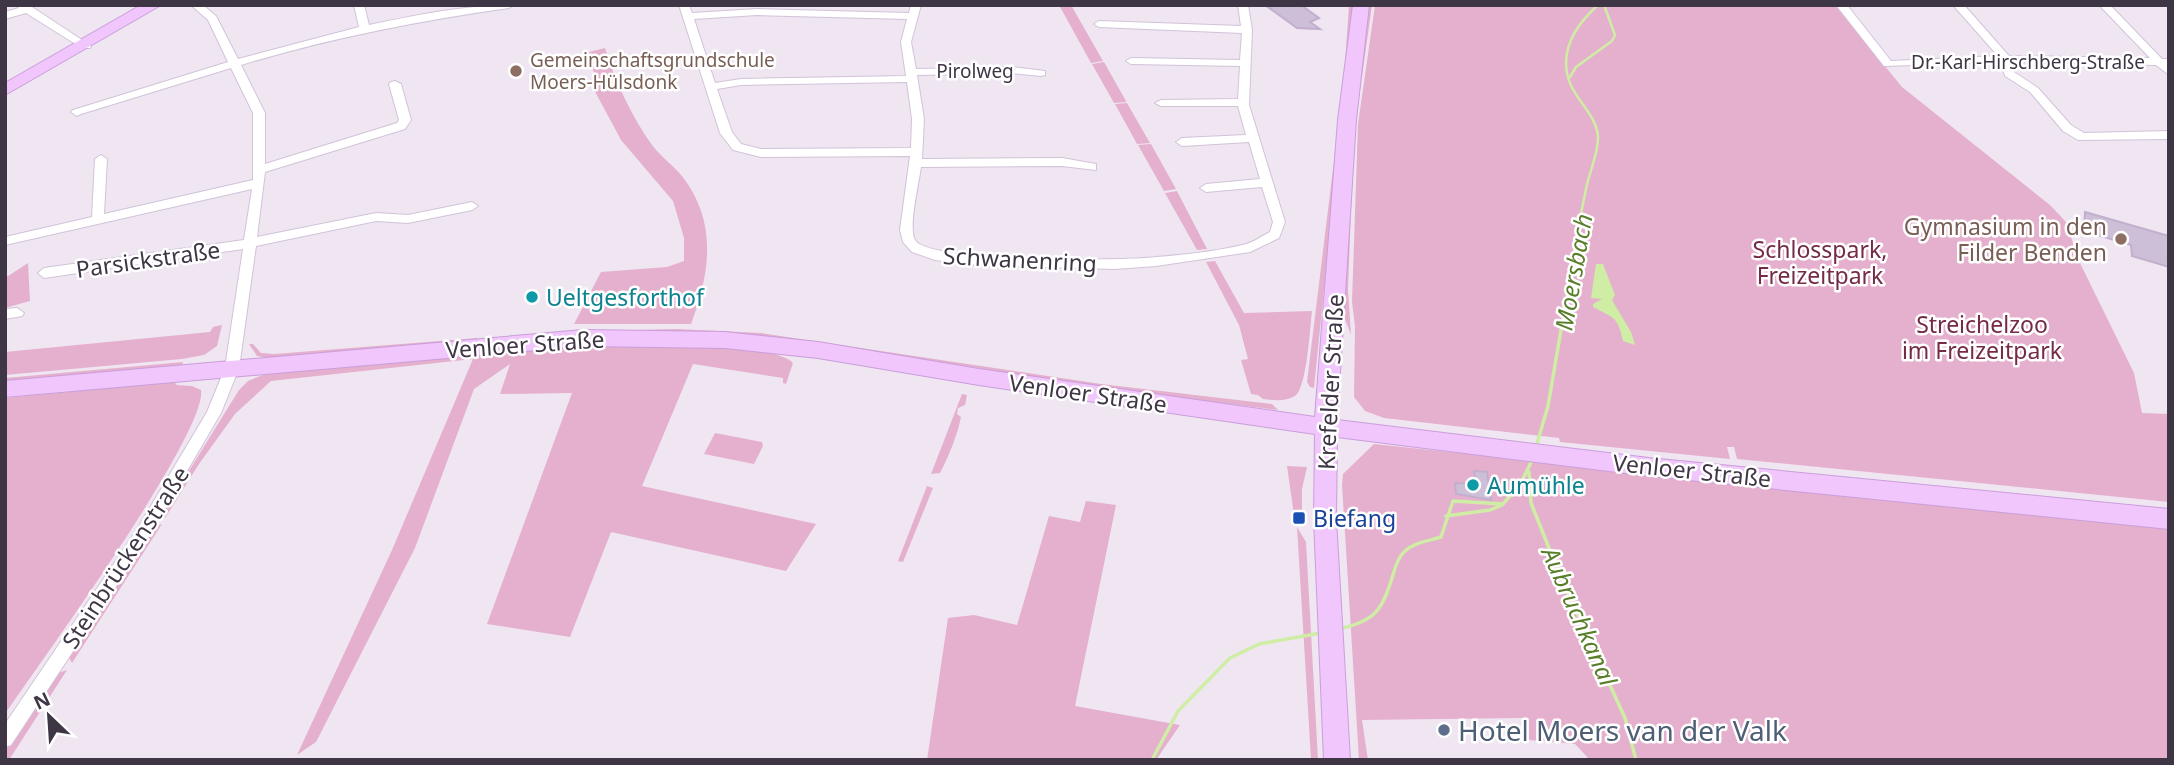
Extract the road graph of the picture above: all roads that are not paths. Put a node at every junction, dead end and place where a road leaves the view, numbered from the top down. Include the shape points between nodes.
1 (153, 5) edge
2 (196, 5) edge
3 (359, 5) edge
4 (457, 5) edge
5 (509, 5) edge
6 (1243, 5) edge
7 (1361, 5) edge
8 (1841, 5) edge
9 (1958, 5) edge
10 (2104, 5) edge
11 (24, 7) edge
12 (686, 10) edge
13 (914, 10) edge
14 (444, 14) junction
15 (5, 16) edge
16 (1099, 24) dead end
17 (365, 30) junction
18 (1247, 30) junction
19 (86, 46) junction
20 (2006, 59) junction
21 (1131, 61) dead end
22 (2164, 62) edge
23 (236, 63) junction
24 (1243, 63) junction
25 (2169, 72) edge
26 (1041, 73) dead end
27 (910, 76) junction
28 (395, 85) dead end
29 (710, 87) junction
30 (5, 90) edge
31 (1243, 102) junction
32 (1161, 103) dead end
33 (77, 112) dead end
34 (2169, 135) edge
35 (1252, 138) junction
36 (1182, 142) dead end
37 (917, 158) junction
38 (101, 159) dead end
39 (1093, 167) dead end
40 (259, 176) junction
41 (1268, 182) junction
42 (1206, 188) dead end
43 (472, 205) dead end
44 (98, 219) junction
45 (5, 241) edge
46 (251, 243) junction
47 (44, 273) dead end
48 (232, 368) junction
49 (5, 389) edge
50 (1326, 391) junction
51 (1280, 420) junction
52 (1326, 426) junction
53 (2169, 519) edge
54 (5, 739) edge
55 (1338, 760) edge

1 - 19 main road
2 - 23 street, Parsickstraße via 212,18
3 - 17 street
4 - 14 street
5 - 14 street
6 - 18 street, Schwanenring
7 - 50 main road, Krefelder Straße via 1347,120
8 - 20 street, Dr.-Karl-Hirschberg-Straße via 1888,64
9 - 20 street
10 - 22 street
11 - 15 street
11 - 19 street
12 - 13 street
12 - 29 street
13 - 27 street, Schwanenring via 906,42
14 - 17 street
16 - 18 street
17 - 23 street
18 - 24 street, Schwanenring
19 - 30 main road
20 - 22 street, Dr.-Karl-Hirschberg-Straße
20 - 34 street via 2009,74 2034,90 2067,128 2082,137
21 - 24 street
22 - 25 street
23 - 33 street
23 - 40 street, Parsickstraße via 259,113
24 - 31 street, Schwanenring
26 - 27 street, Pirolweg via 1011,69
27 - 29 street, Pirolweg
27 - 37 street, Schwanenring via 918,119
28 - 40 street via 405,120 401,126
29 - 37 street via 730,141 746,150
31 - 32 street
31 - 35 street, Schwanenring
35 - 36 street
35 - 41 street, Schwanenring
37 - 39 street
37 - 41 street, Schwanenring via 906,230 909,242 924,253 976,261 1156,262 1250,248 1275,235 1279,222
38 - 44 street
40 - 44 street
40 - 46 street, Parsickstraße
41 - 42 street
43 - 46 street, Parsickstraße via 392,220 376,217
44 - 45 street
46 - 47 street, Parsickstraße
46 - 48 street, Parsickstraße
48 - 49 main road, Venloer Straße
48 - 51 main road, Venloer Straße via 571,339 725,340
48 - 54 street, Steinbrückenstraße via 214,413 141,536
50 - 51 main road via 1308,410
50 - 52 main road, Krefelder Straße
51 - 52 main road, Venloer Straße
52 - 53 main road, Venloer Straße via 1649,467
52 - 55 main road, Krefelder Straße via 1325,519

